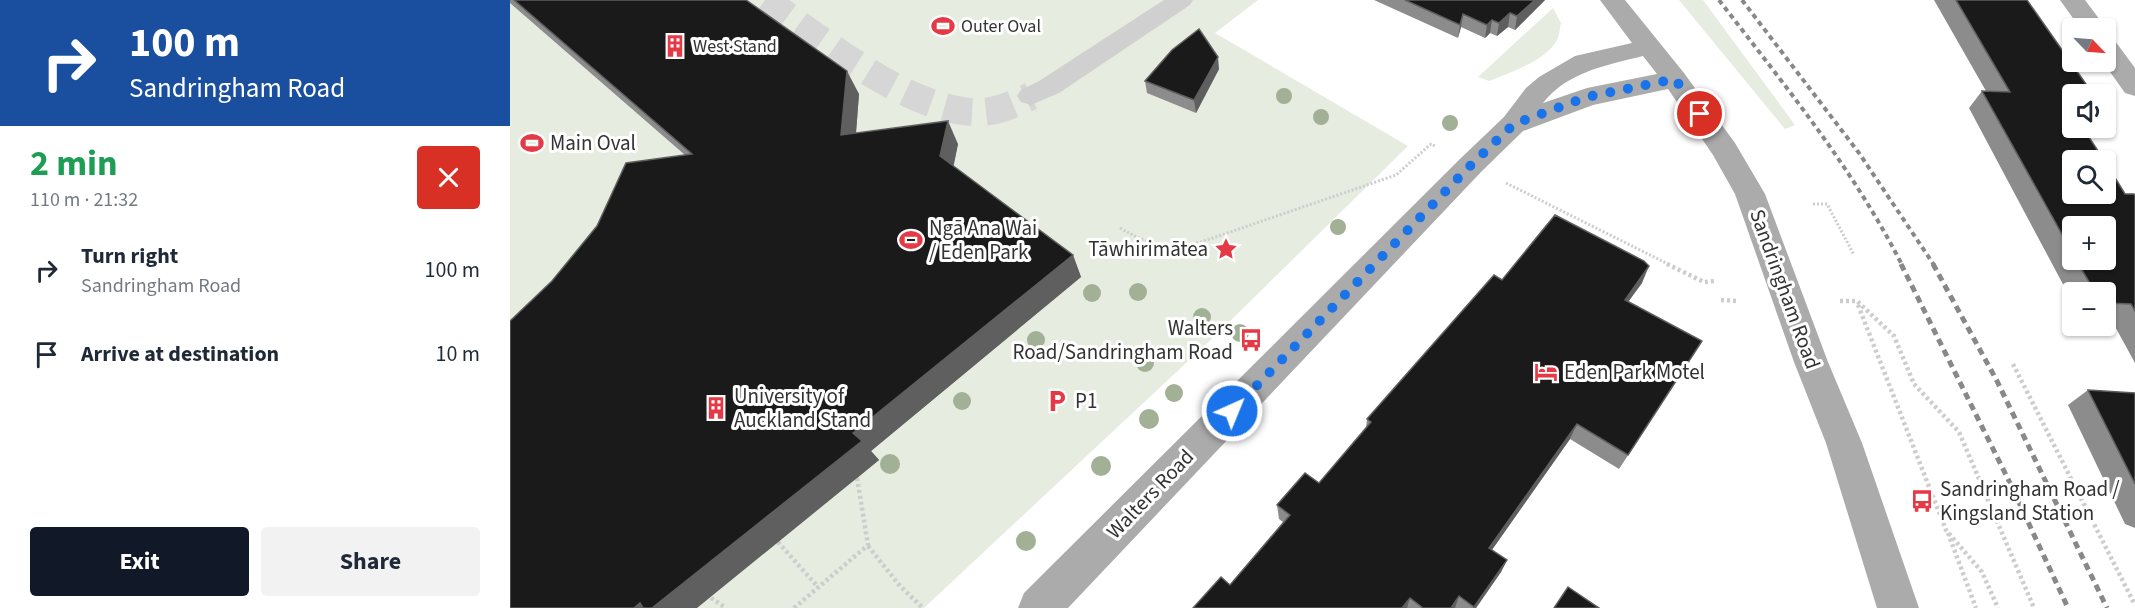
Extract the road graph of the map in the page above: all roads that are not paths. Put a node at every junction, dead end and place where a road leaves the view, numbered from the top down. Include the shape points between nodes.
1 (1181, 0) edge
2 (1612, 0) edge
3 (2072, 0) edge
4 (2086, 18) edge
5 (1648, 47) junction
6 (2116, 61) edge
7 (1675, 79) junction
8 (2135, 87) edge
9 (1031, 96) tunnel mouth
10 (1514, 124) junction
11 (1039, 608) edge
12 (1898, 608) edge

1 - 9 lane
2 - 5 main road, Sandringham Road
3 - 4 main road
5 - 7 main road, Sandringham Road
5 - 10 main road, Walters Road via 1598,57 1571,68 1536,94
6 - 8 main road
7 - 10 main road, Walters Road via 1587,97
7 - 12 main road, Sandringham Road via 1725,150 1750,194 1844,443
10 - 11 main road, Walters Road

